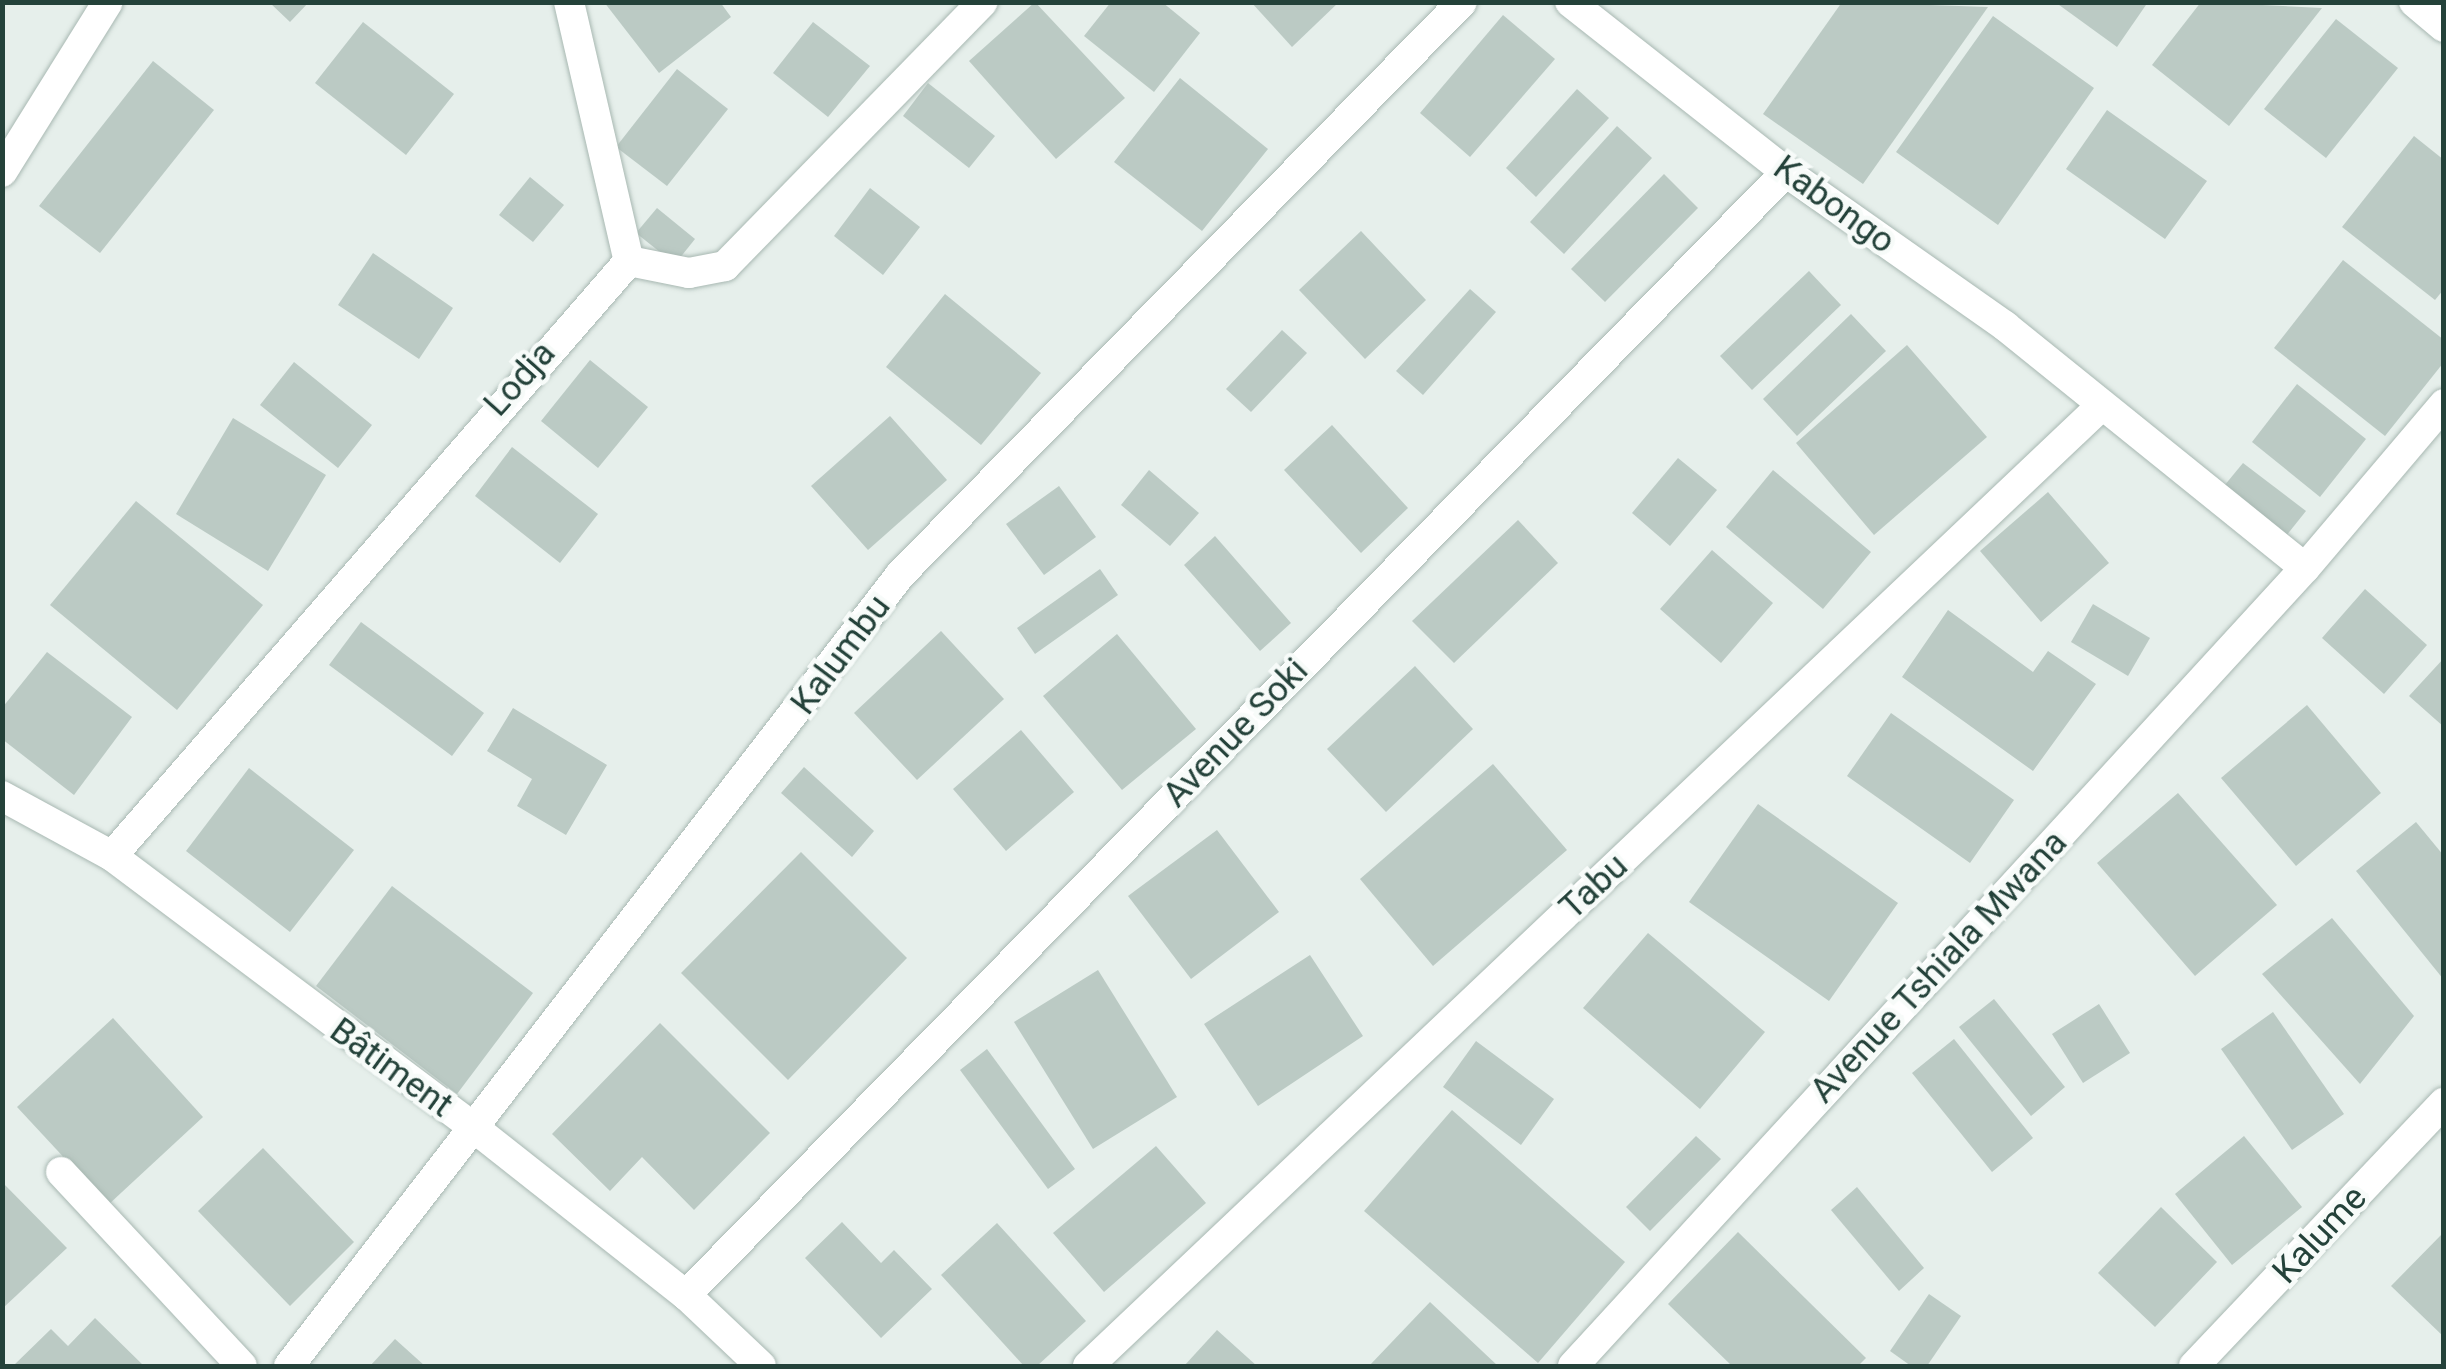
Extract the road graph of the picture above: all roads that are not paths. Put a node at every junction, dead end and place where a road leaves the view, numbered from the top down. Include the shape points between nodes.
1 (108, 2) edge
2 (569, 2) edge
3 (983, 2) edge
4 (1462, 2) edge
5 (1570, 2) edge
6 (2414, 2) edge
7 (2444, 27) edge
8 (2, 172) edge
9 (1786, 172) junction
10 (629, 261) junction
11 (2444, 404) edge
12 (2100, 408) junction
13 (2305, 568) junction
14 (2, 796) edge
15 (112, 856) junction
16 (2444, 1103) edge
17 (473, 1127) junction
18 (61, 1172) dead end
19 (686, 1295) junction
20 (242, 1366) edge
21 (289, 1366) edge
22 (760, 1366) edge
23 (1088, 1366) edge
24 (1572, 1366) edge
25 (2194, 1366) edge

1 - 8 street
2 - 10 street
3 - 10 street via 724,266 690,273
4 - 17 street, Kalumbu via 901,574
5 - 9 street, Kabongo
6 - 7 street
9 - 12 street, Kabongo via 2005,326
9 - 19 street, Avenue Soki
10 - 15 street, Lodja
11 - 13 street, Avenue Tshiala Mwana
12 - 13 street, Kabongo
12 - 23 street, Tabu
13 - 24 street, Avenue Tshiala Mwana
14 - 15 street, Bâtiment
15 - 17 street, Bâtiment
16 - 25 street, Kalume
17 - 19 street, Bâtiment
17 - 21 street, Kalumbu
18 - 20 street
19 - 22 street, Bâtiment

